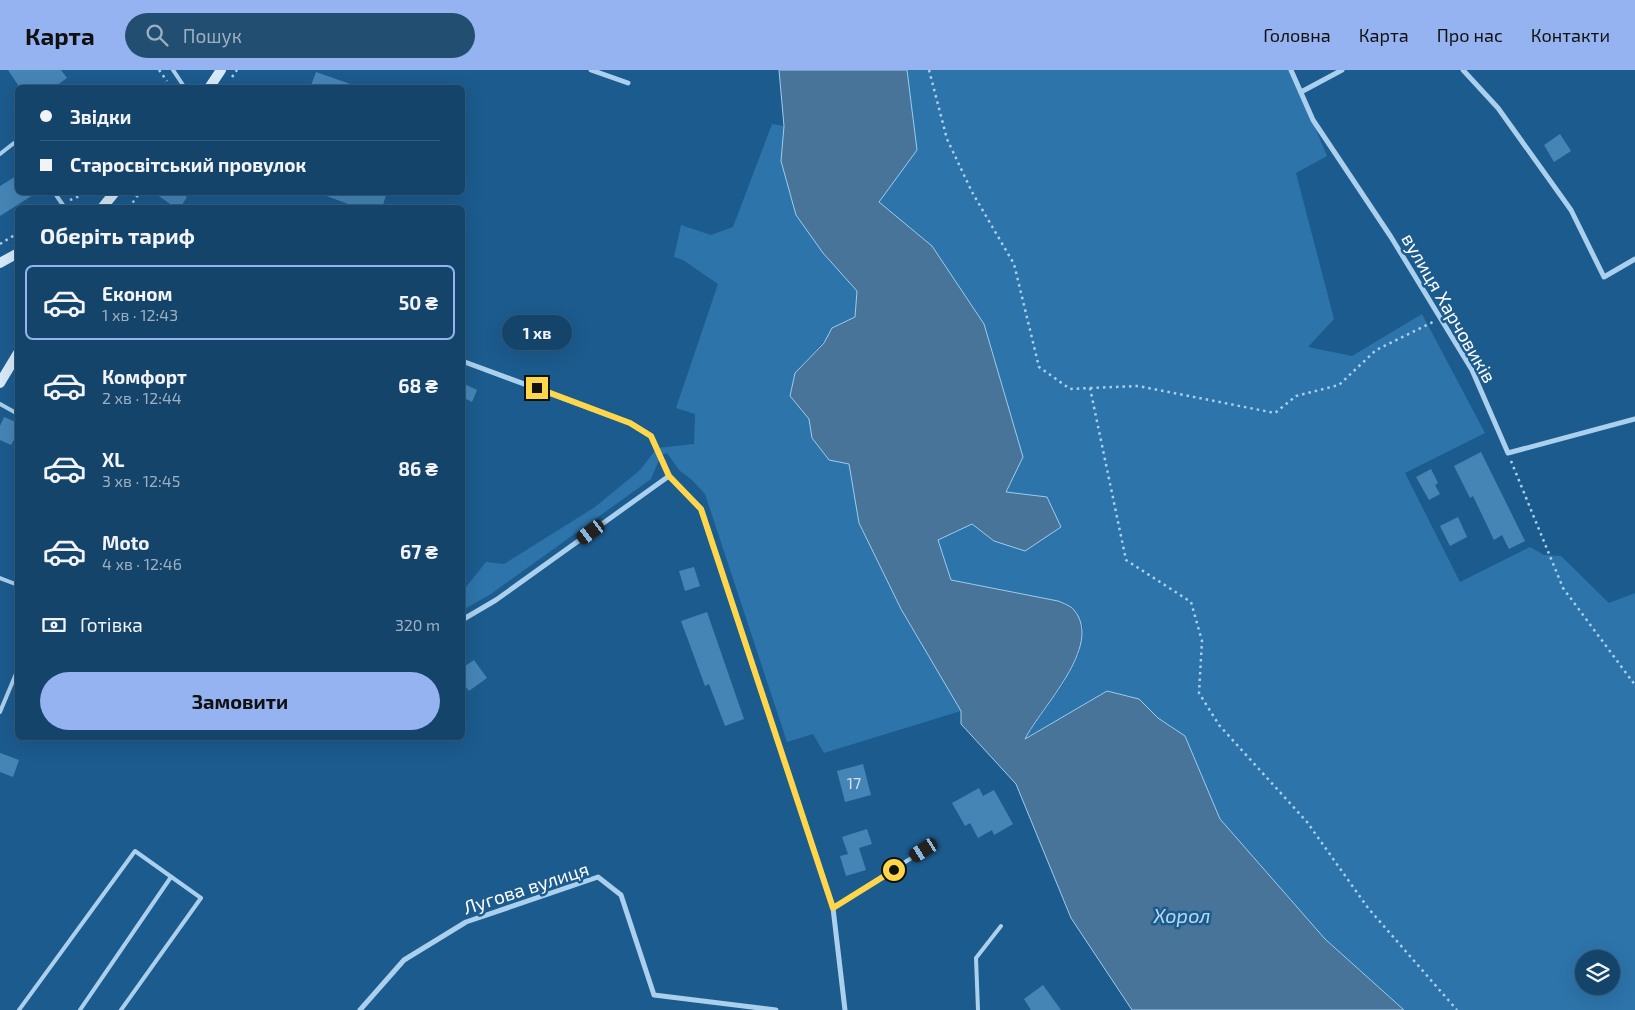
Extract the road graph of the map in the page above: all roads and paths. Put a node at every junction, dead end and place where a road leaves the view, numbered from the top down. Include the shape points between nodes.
1 (159, 70) edge
2 (173, 70) edge
3 (222, 70) edge
4 (591, 70) edge
5 (929, 70) edge
6 (1291, 70) edge
7 (1342, 70) edge
8 (1463, 70) edge
9 (168, 82) dead end
10 (628, 83) dead end
11 (183, 85) edge
12 (210, 85) edge
13 (1300, 92) junction
14 (15, 144) edge
15 (0, 154) edge
16 (56, 195) edge
17 (83, 195) edge
18 (113, 195) edge
19 (64, 205) edge
20 (104, 205) edge
21 (15, 235) edge
22 (0, 244) edge
23 (15, 255) edge
24 (1635, 259) edge
25 (0, 263) edge
26 (1440, 318) junction
27 (15, 358) edge
28 (465, 361) edge
29 (0, 383) edge
30 (1090, 388) junction
31 (0, 404) edge
32 (15, 412) edge
33 (1635, 419) edge
34 (1508, 453) junction
35 (669, 476) junction
36 (0, 578) edge
37 (15, 584) edge
38 (465, 618) edge
39 (15, 676) edge
40 (1635, 685) edge
41 (0, 712) edge
42 (924, 850) dead end
43 (171, 876) junction
44 (833, 908) junction
45 (1001, 926) dead end
46 (19, 1010) edge
47 (80, 1010) edge
48 (121, 1010) edge
49 (360, 1010) edge
50 (776, 1010) edge
51 (845, 1010) edge
52 (978, 1010) edge
53 (1457, 1010) edge

1 - 9 path
2 - 11 lane
3 - 12 street
4 - 10 street
5 - 30 path via 947,140 972,192 1014,264 1039,367 1070,389
6 - 13 street, вулиця Харчовиків
7 - 13 street
8 - 24 street via 1498,108 1571,210 1604,277
13 - 26 street, вулиця Харчовиків via 1313,120
14 - 15 lane
16 - 19 lane
17 - 19 path
18 - 20 street
21 - 22 path
23 - 25 street
26 - 30 path via 1376,350 1339,385 1296,396 1275,413 1138,386
26 - 34 street, вулиця Харчовиків via 1472,370
27 - 29 street
28 - 35 street via 630,423 651,436
30 - 53 path via 1126,560 1191,602 1202,641 1199,693 1219,725 1307,822 1368,908
31 - 32 lane
33 - 34 street
34 - 40 path via 1563,588
35 - 38 street via 496,600
35 - 44 street via 701,509
36 - 37 lane
39 - 41 lane
42 - 44 lane
43 - 46 lane via 135,851
43 - 47 lane
43 - 48 lane via 201,898
44 - 51 street
45 - 52 lane via 976,958
49 - 50 street, Лугова вулиця via 404,960 466,922 598,876 620,894 654,995

